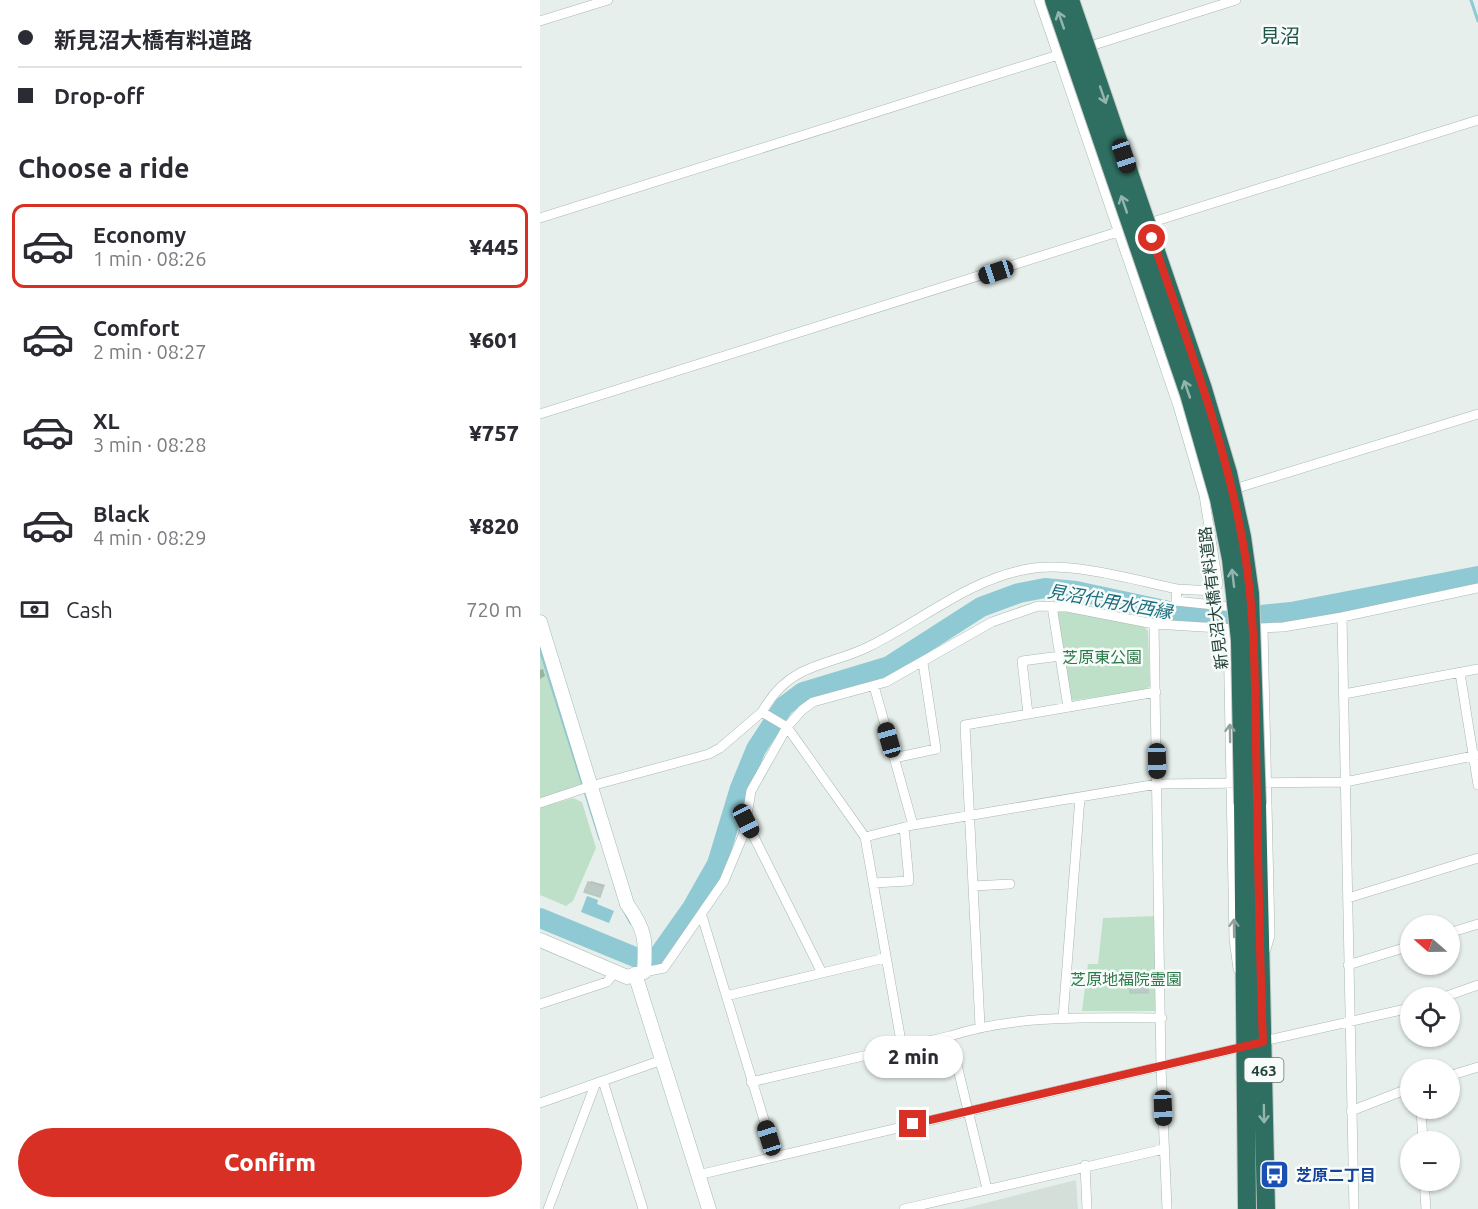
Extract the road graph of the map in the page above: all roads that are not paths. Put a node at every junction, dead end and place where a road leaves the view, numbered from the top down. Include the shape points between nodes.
1 (609, 0) edge
2 (1040, 0) edge
3 (1054, 0) edge
4 (1070, 0) edge
5 (1236, 0) edge
6 (540, 21) edge
7 (1058, 55) junction
8 (1478, 120) edge
9 (540, 218) edge
10 (1119, 232) junction
11 (540, 414) edge
12 (1478, 414) edge
13 (1204, 500) junction
14 (1478, 588) edge
15 (1177, 589) junction
16 (1052, 606) junction
17 (1342, 617) junction
18 (540, 622) edge
19 (1154, 624) junction
20 (1263, 628) junction
21 (1232, 629) junction
22 (1060, 656) junction
23 (923, 663) junction
24 (1478, 669) edge
25 (1460, 673) junction
26 (874, 686) junction
27 (1156, 692) junction
28 (1344, 694) junction
29 (1068, 707) junction
30 (765, 713) junction
31 (1028, 714) junction
32 (787, 727) junction
33 (1476, 755) edge
34 (894, 758) junction
35 (1345, 782) junction
36 (1266, 783) junction
37 (1157, 784) junction
38 (1231, 784) junction
39 (1478, 785) edge
40 (591, 786) junction
41 (1080, 796) junction
42 (540, 803) edge
43 (1250, 804) junction
44 (970, 815) junction
45 (746, 821) junction
46 (909, 826) junction
47 (865, 837) junction
48 (1478, 858) edge
49 (873, 883) junction
50 (1010, 884) dead end
51 (973, 886) junction
52 (1348, 898) junction
53 (702, 916) junction
54 (1478, 924) edge
55 (1251, 930) junction
56 (1460, 930) edge
57 (540, 940) edge
58 (1400, 949) edge
59 (1260, 954) junction
60 (885, 958) junction
61 (1348, 965) junction
62 (615, 972) junction
63 (640, 973) junction
64 (822, 973) junction
65 (1244, 985) junction
66 (1478, 985) edge
67 (1460, 991) edge
68 (726, 996) junction
69 (540, 1004) edge
70 (1400, 1010) edge
71 (1063, 1018) junction
72 (1162, 1018) junction
73 (1350, 1022) junction
74 (980, 1026) junction
75 (950, 1036) junction
76 (1263, 1042) junction
77 (1244, 1046) junction
78 (902, 1047) junction
79 (662, 1060) junction
80 (1161, 1067) junction
81 (1478, 1067) edge
82 (1460, 1073) edge
83 (751, 1082) junction
84 (599, 1083) junction
85 (1400, 1092) edge
86 (540, 1103) edge
87 (969, 1110) junction
88 (1352, 1111) junction
89 (1164, 1149) junction
90 (775, 1156) junction
91 (1085, 1165) junction
92 (698, 1174) junction
93 (987, 1189) junction
94 (1424, 1191) edge
95 (548, 1209) edge
96 (643, 1209) edge
97 (709, 1209) edge
98 (904, 1209) edge
99 (1087, 1209) edge
100 (1167, 1209) edge
101 (1246, 1209) edge
102 (1266, 1209) edge
103 (1354, 1209) edge
104 (1425, 1209) edge

1 - 6 street
2 - 7 street
43 -> 3 highway, 新見沼大橋有料道路 / 463, bridge via 1240,640 1231,559 1219,499 1189,394
4 -> 43 highway, 新見沼大橋有料道路 / 463, bridge via 1228,473 1250,594
5 - 7 street
7 - 9 street
7 - 10 street
8 - 10 street
10 - 11 street
10 - 13 street via 1178,406
12 - 13 street
13 - 15 street via 1216,588
14 - 17 street
15 - 21 street via 1176,601 1233,607
15 - 30 street via 1066,567 1027,569 1003,576 940,605 868,648 800,673 782,685
16 - 19 street
16 - 22 street
16 - 23 street via 1038,606 992,622
17 - 20 street
17 - 28 street
18 - 40 street
19 - 21 street
19 - 27 street
20 - 21 street
20 - 36 street
38 -> 21 street
22 - 29 street
22 - 31 street via 1022,661
23 - 26 street
23 - 34 street via 936,748
24 - 25 street
25 - 28 street
25 - 33 street
26 - 32 street via 813,702
26 - 34 street
27 - 29 street
27 - 37 street
28 - 35 street
29 - 31 street
30 - 32 street
30 - 40 street via 709,754
31 - 44 street via 965,724
32 - 45 street via 751,791
32 - 47 street
33 - 35 street
33 - 39 street
34 - 46 street
35 - 36 street
35 - 52 street
36 - 38 street
36 - 59 street via 1270,936 1268,947
37 - 38 street
37 - 41 street
37 - 72 street
65 -> 38 street via 1234,939
40 - 42 street
40 - 63 street via 627,904 646,935
41 - 44 street
41 - 71 street
43 - 55 highway, 新見沼大橋有料道路 / 463
44 - 46 street
44 - 51 street
45 - 53 street via 724,881
45 - 64 street
46 - 47 street
46 - 49 street via 909,881
47 - 49 street
48 - 52 street
49 - 60 street
50 - 51 street
51 - 74 street
52 - 61 street
53 - 63 street via 664,968
53 - 68 street
54 - 56 street
55 - 59 highway, 463
55 - 65 highway, 463
57 - 62 street
58 - 61 street
59 - 76 highway, 463
60 - 64 street
60 - 78 street
61 - 73 street
62 - 63 street via 627,977
62 - 69 street via 608,982
63 - 79 street
64 - 68 street
65 - 77 highway, 463
66 - 67 street
68 - 83 street
70 - 73 street
71 - 72 street
71 - 74 street
72 - 80 street
73 - 76 street
73 - 88 street
74 - 75 street
75 - 78 street
75 - 87 street
76 - 77 street
76 -> 102 highway, 463
77 - 80 street
77 - 101 highway, 463
78 - 83 street
79 - 84 street
79 - 92 street
80 - 87 street
80 - 89 street
81 - 82 street
83 - 90 street
84 - 86 street
84 - 95 street
84 - 96 street
85 - 88 street
87 - 90 street
87 - 93 street
88 - 103 street
89 - 91 street
89 - 100 street
90 - 92 street
91 - 93 street
91 - 99 street
92 - 97 street
93 - 98 street
94 - 104 street

